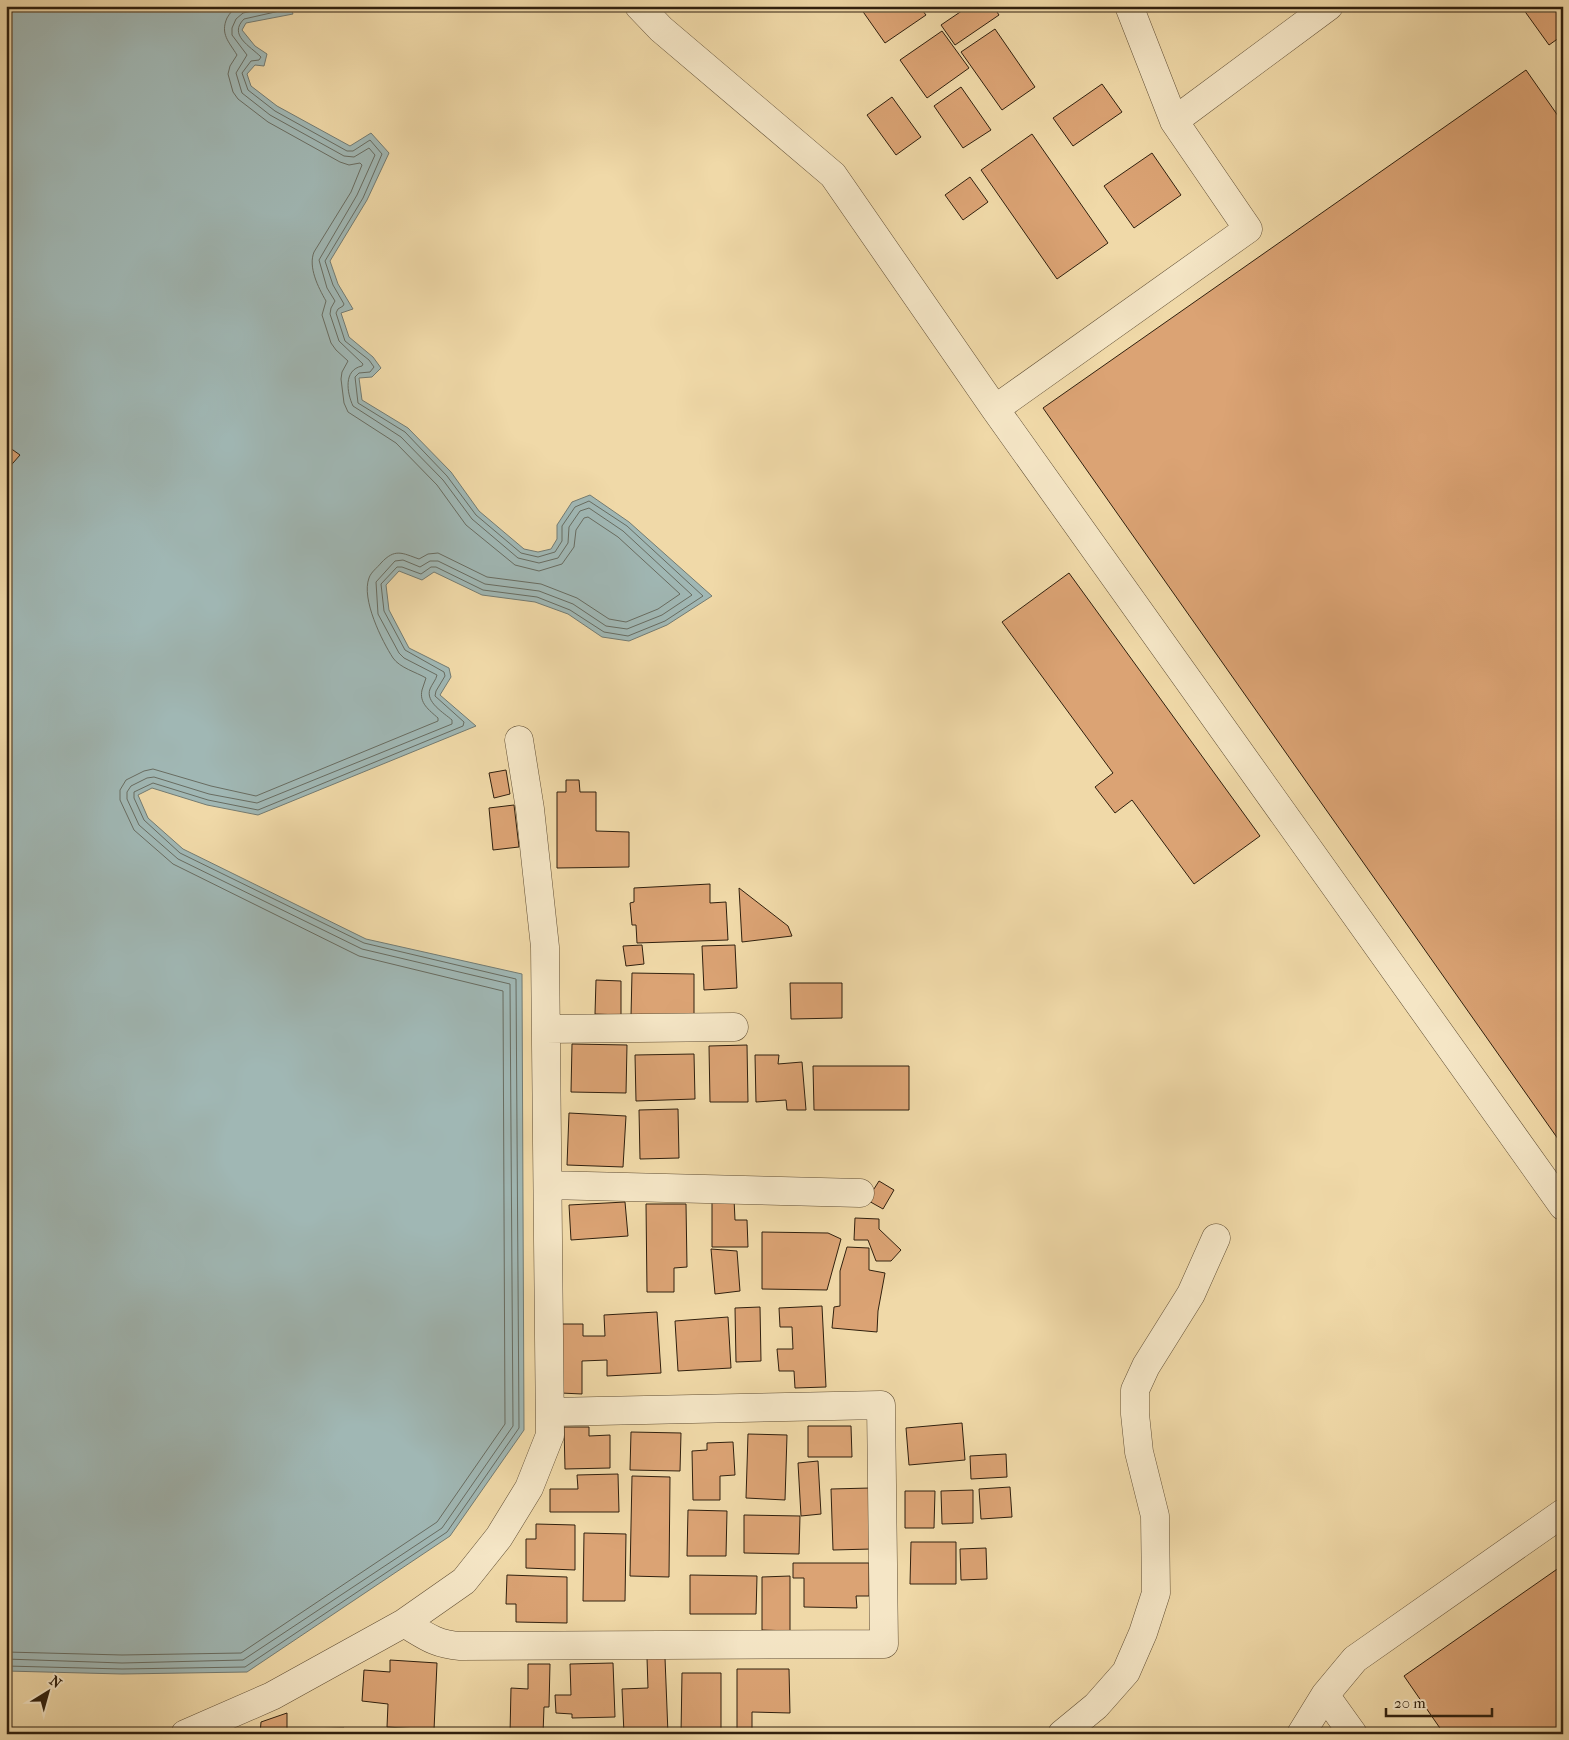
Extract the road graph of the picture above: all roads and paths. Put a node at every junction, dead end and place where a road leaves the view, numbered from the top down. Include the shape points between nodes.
1 (639, 6) edge
2 (1128, 6) edge
3 (1329, 6) edge
4 (1174, 121) junction
5 (995, 409) junction
6 (519, 740) dead end
7 (734, 1027) dead end
8 (546, 1029) junction
9 (548, 1184) junction
10 (860, 1193) dead end
11 (1563, 1206) edge
12 (1216, 1238) dead end
13 (550, 1412) junction
14 (1563, 1513) edge
15 (404, 1623) junction
16 (1325, 1695) junction
17 (185, 1734) edge
18 (1062, 1734) edge
19 (1301, 1734) edge
20 (1353, 1734) edge

1 - 5 street via 661,29 833,175
2 - 4 street
3 - 4 street
4 - 5 street via 1248,229
5 - 11 street
6 - 8 street via 545,947
7 - 8 street
8 - 9 street
9 - 10 street
9 - 13 street
12 - 18 street via 1191,1294 1146,1366 1135,1390 1140,1452 1155,1516 1156,1593 1126,1672 1096,1706
13 - 15 street via 550,1434 529,1488 499,1537 464,1581
13 - 15 street via 881,1405 884,1644 460,1646 430,1639
14 - 16 street via 1355,1659
15 - 17 street via 272,1696
16 - 19 street
16 - 20 street

